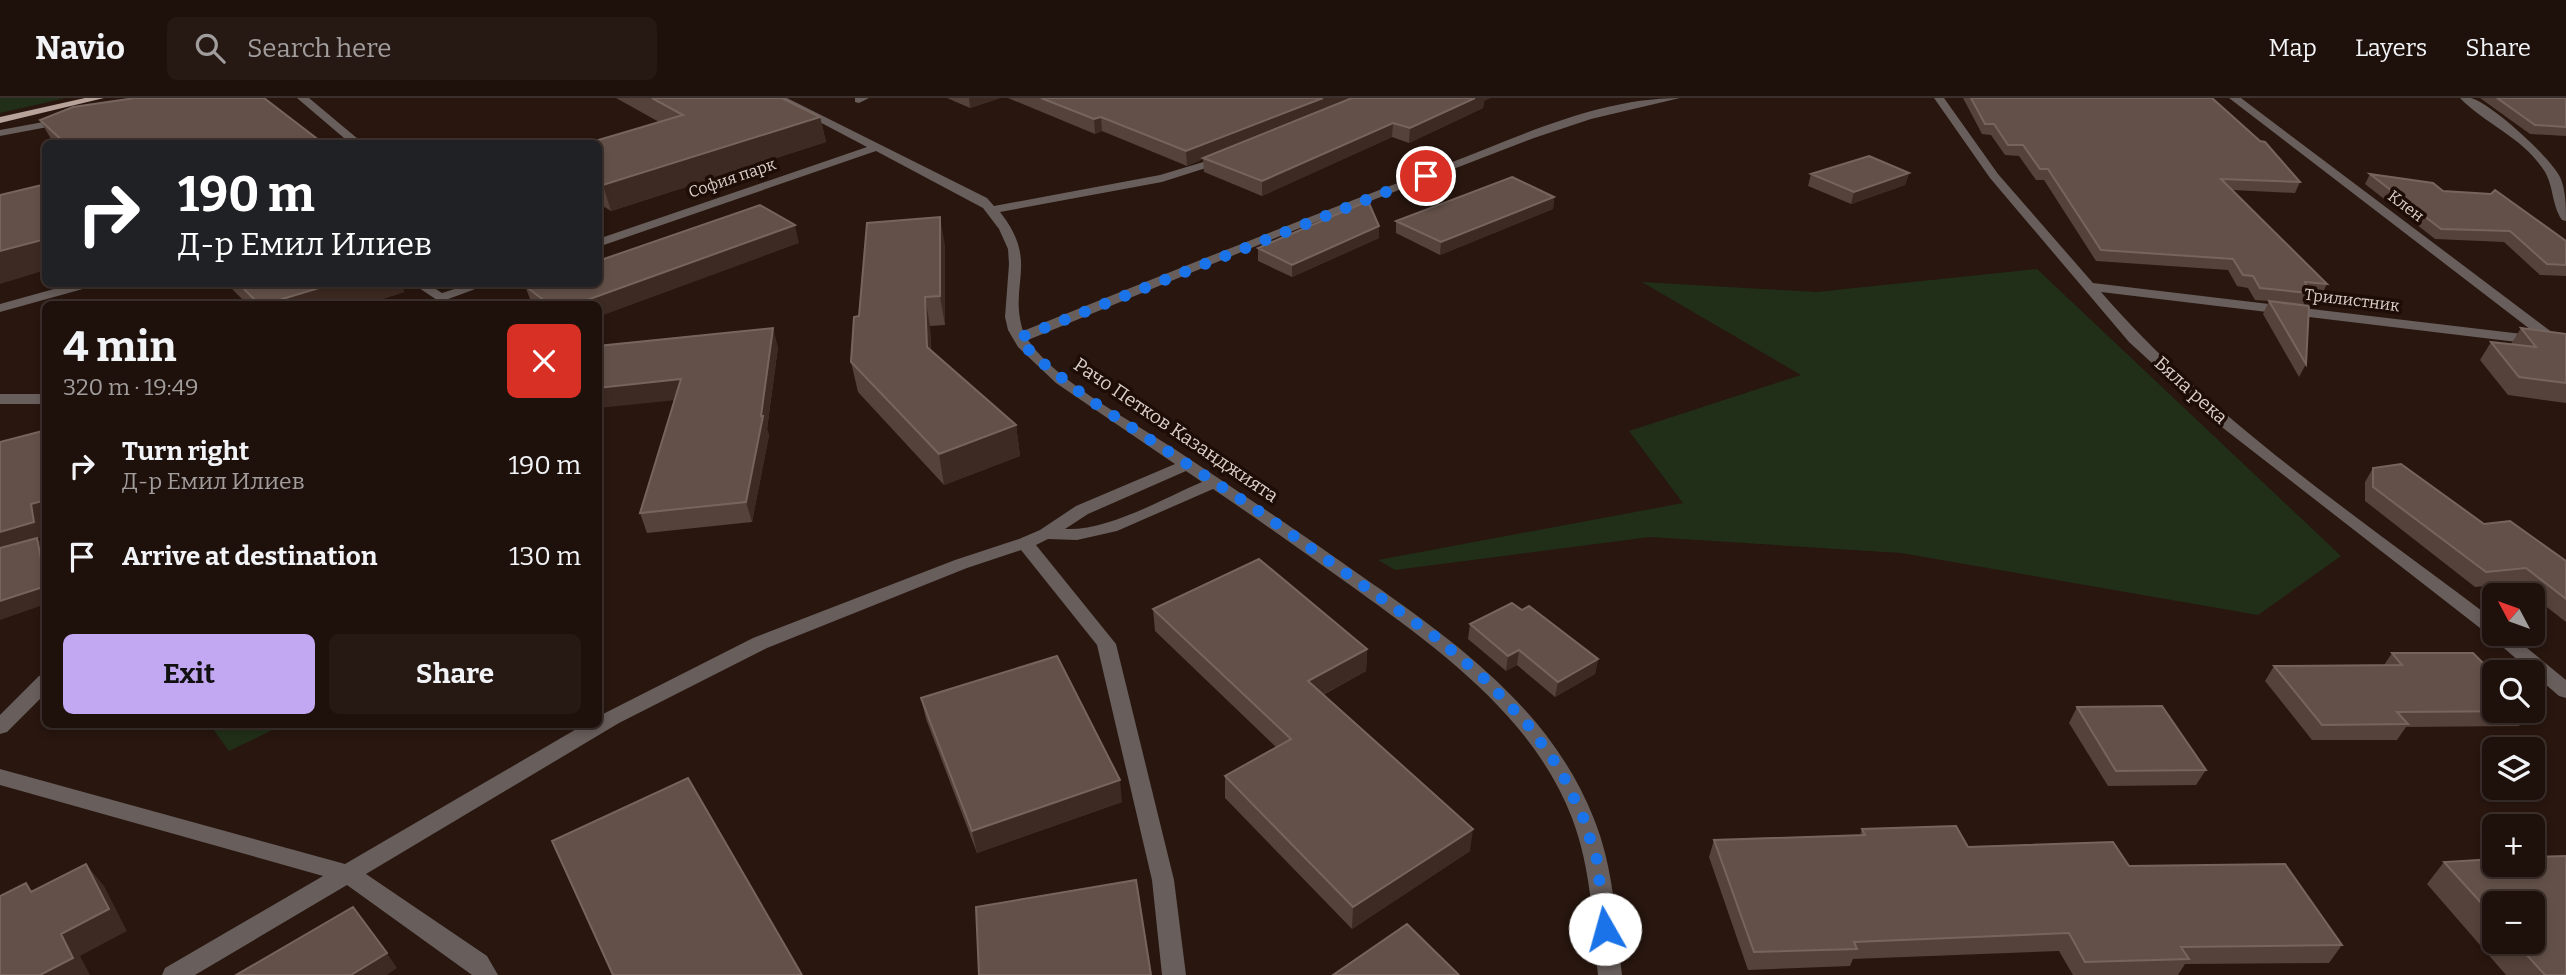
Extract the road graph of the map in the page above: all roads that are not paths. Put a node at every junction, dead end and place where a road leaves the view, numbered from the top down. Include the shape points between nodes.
1 (99, 98) edge
2 (302, 98) edge
3 (779, 98) edge
4 (1675, 98) edge
5 (1939, 98) edge
6 (2234, 98) edge
7 (2465, 98) edge
8 (82, 118) edge
9 (0, 120) edge
10 (0, 133) edge
11 (354, 140) edge
12 (877, 147) junction
13 (1240, 153) edge
14 (992, 211) junction
15 (2566, 217) edge
16 (602, 242) edge
17 (74, 287) edge
18 (424, 287) edge
19 (473, 287) edge
20 (2092, 287) junction
21 (0, 308) edge
22 (1019, 338) junction
23 (2561, 343) edge
24 (0, 399) edge
25 (42, 399) edge
26 (1186, 465) junction
27 (1214, 482) junction
28 (1046, 534) junction
29 (1025, 543) junction
30 (42, 545) edge
31 (0, 558) edge
32 (2482, 621) edge
33 (2512, 646) edge
34 (42, 685) edge
35 (2566, 691) edge
36 (602, 724) edge
37 (0, 727) edge
38 (595, 728) edge
39 (0, 777) edge
40 (349, 874) junction
41 (174, 975) edge
42 (486, 975) edge
43 (1174, 975) edge
44 (1611, 975) edge

1 - 9 main road
2 - 11 street
3 - 12 street, Рачо Петков Казанджията
4 - 22 street via 1576,120 1351,204
5 - 20 street, Бяла река via 1994,176
6 - 23 street, Клен
7 - 15 street via 2543,161 2554,176 2558,206
8 - 10 street
12 - 14 street, Рачо Петков Казанджията via 983,201
12 - 16 street, София парк
13 - 14 street via 1189,172
14 - 22 street, Рачо Петков Казанджията via 1014,248 1010,309
17 - 21 street
18 - 19 street via 439,298
20 - 23 street, Трилистник
20 - 32 street, Бяла река via 2134,339 2230,425
22 - 26 street, Рачо Петков Казанджията via 1050,371
24 - 25 street
26 - 27 street, Рачо Петков Казанджията
26 - 28 street via 1082,510
27 - 28 street via 1111,527
27 - 44 street, Рачо Петков Казанджията via 1437,638 1529,726 1560,769 1594,850
28 - 29 street
29 - 36 street via 760,643
29 - 43 street via 1106,643 1164,880
30 - 31 street
33 - 35 street
34 - 37 street
38 - 40 street
39 - 40 street
40 - 41 street
40 - 42 street via 478,963

